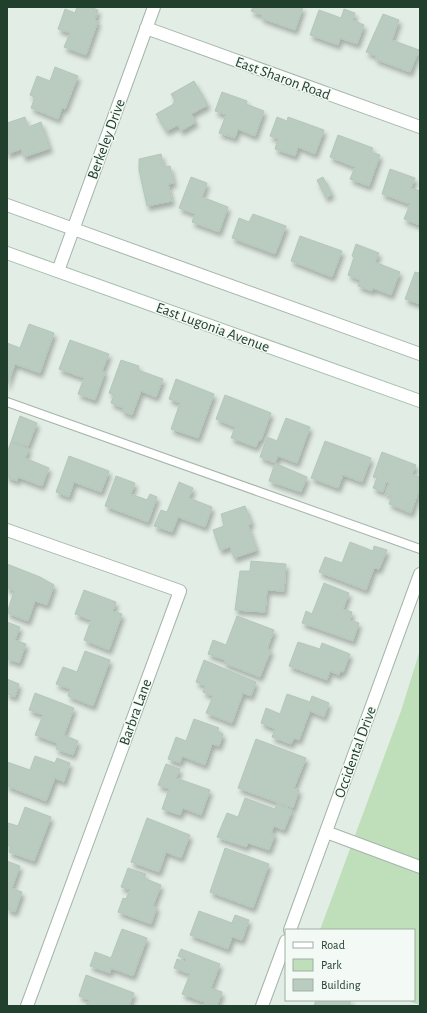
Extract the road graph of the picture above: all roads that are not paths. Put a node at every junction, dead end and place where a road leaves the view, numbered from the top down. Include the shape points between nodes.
1 (154, 7) edge
2 (146, 28) junction
3 (420, 127) edge
4 (7, 205) edge
5 (73, 229) junction
6 (7, 253) edge
7 (58, 271) junction
8 (420, 354) edge
9 (420, 401) edge
10 (7, 402) edge
11 (7, 530) edge
12 (420, 549) edge
13 (420, 574) edge
14 (326, 832) junction
15 (420, 867) edge
16 (290, 929) edge
17 (285, 944) edge
18 (26, 1006) edge
19 (262, 1006) edge

1 - 2 street, Berkeley Drive
2 - 3 street, East Sharon Road
2 - 5 street, Berkeley Drive
4 - 5 street
5 - 7 street, Berkeley Drive
5 - 8 street
6 - 7 street, East Lugonia Avenue
7 - 9 street, East Lugonia Avenue
10 - 12 lane
11 - 18 street, Barbra Lane via 180,590
13 - 14 street, Occidental Drive
14 - 15 street
14 - 16 street, Occidental Drive
17 - 19 street

